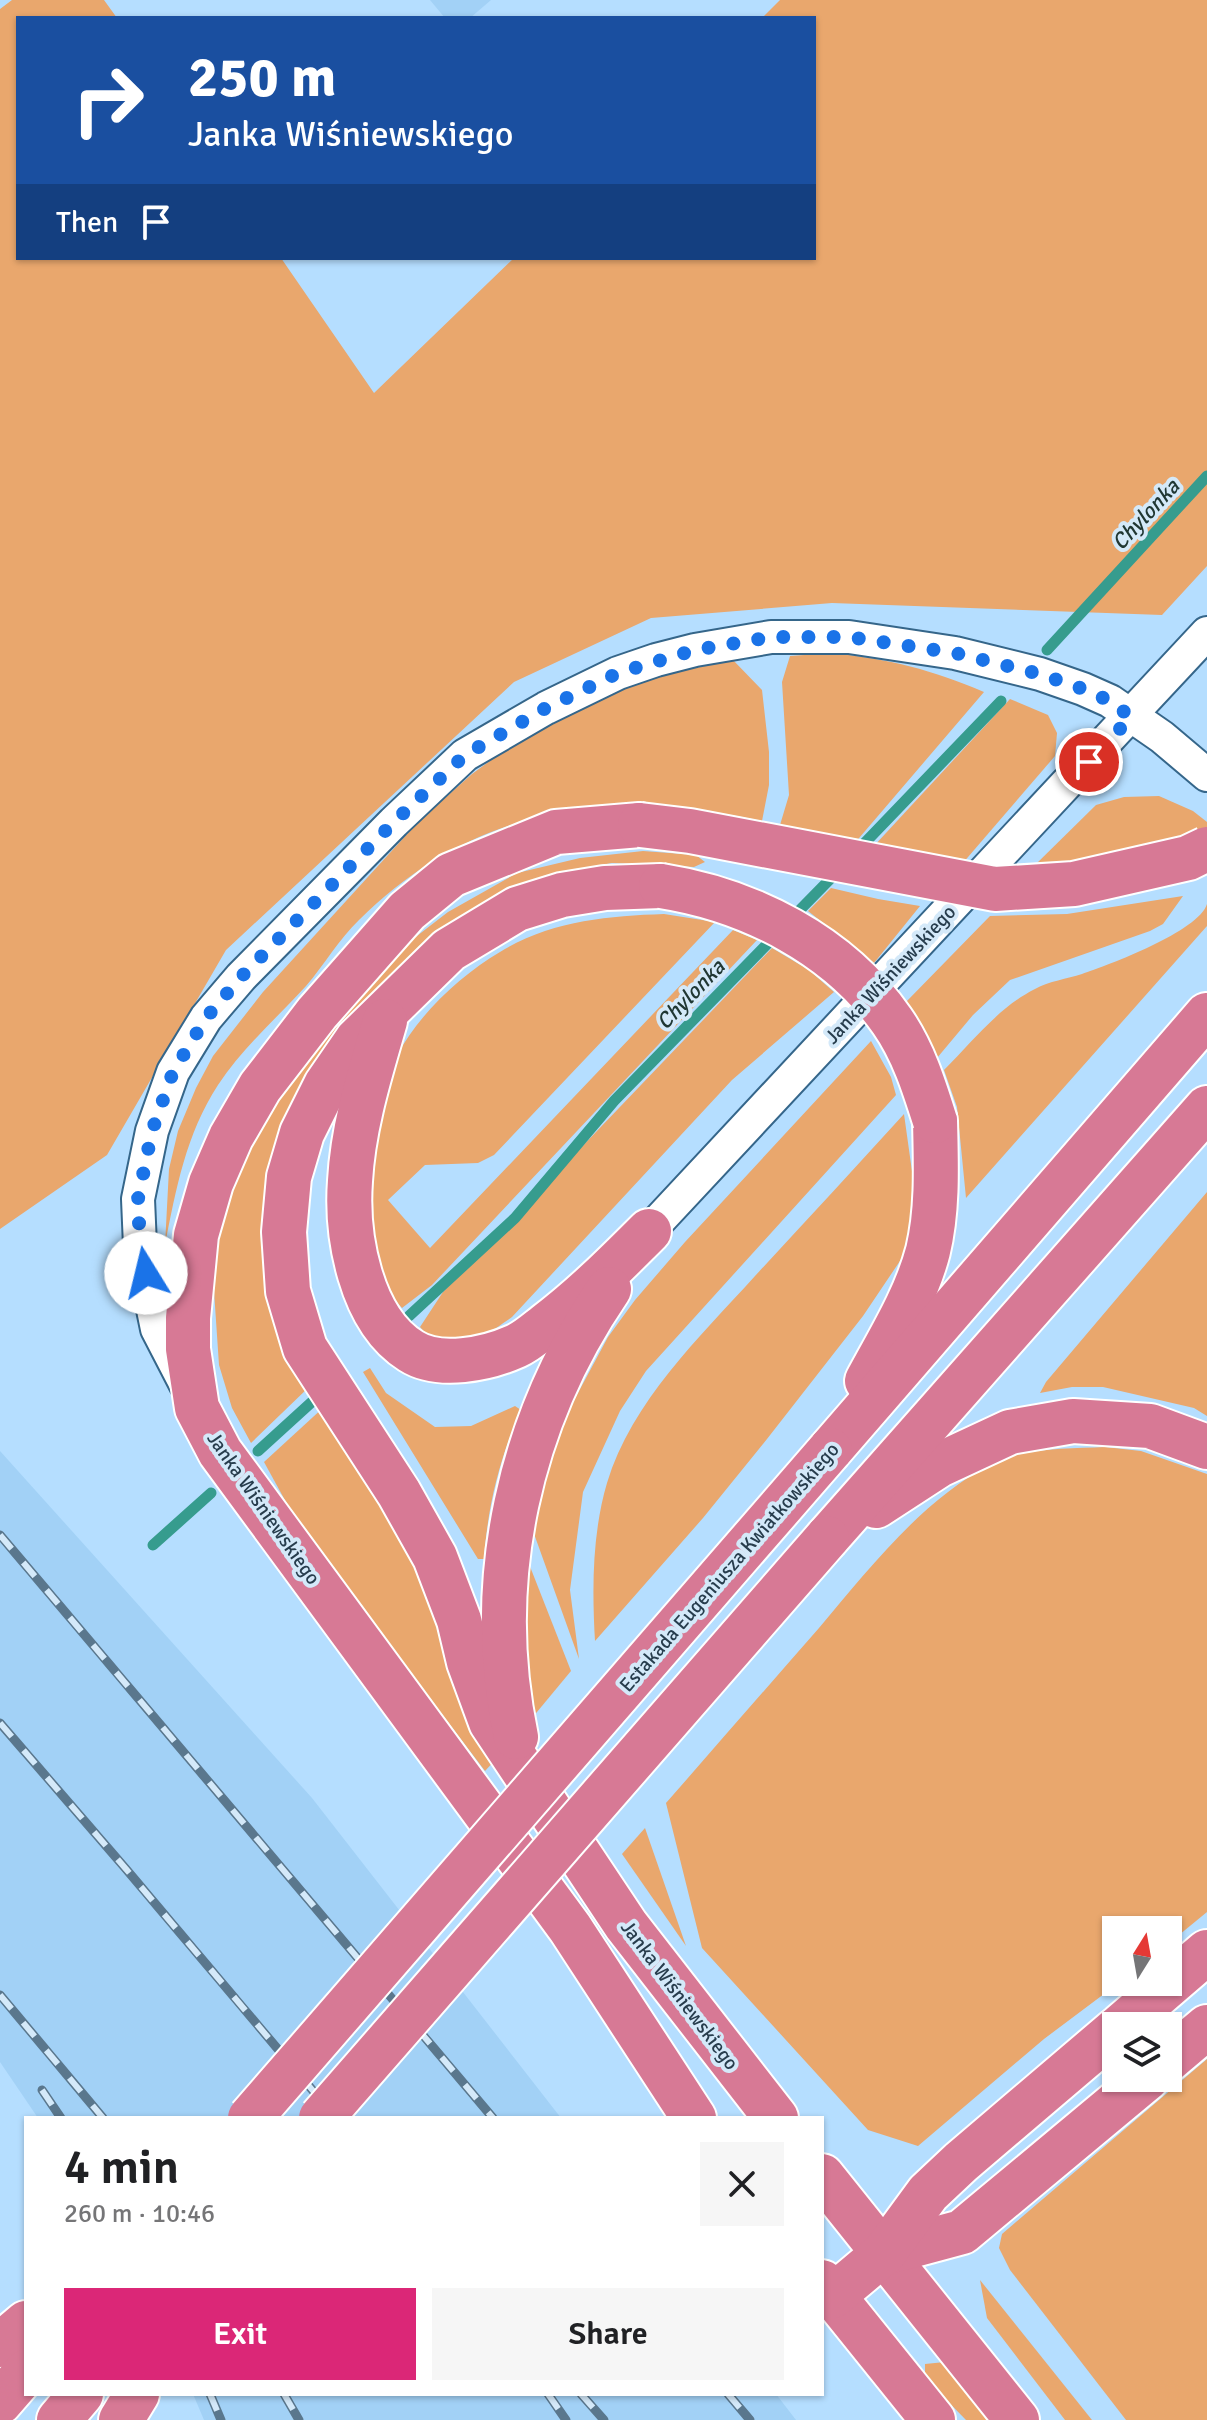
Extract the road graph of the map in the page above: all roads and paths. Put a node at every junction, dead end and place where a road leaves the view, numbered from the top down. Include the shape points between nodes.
1 (1207, 633) edge
2 (1131, 717) junction
3 (1207, 775) edge
4 (1207, 849) edge
5 (388, 1010) junction
6 (1207, 1015) edge
7 (1207, 1108) edge
8 (649, 1231) junction
9 (197, 1408) junction
10 (1207, 1447) edge
11 (830, 1450) junction
12 (827, 1538) junction
13 (534, 1790) junction
14 (1207, 1952) edge
15 (1137, 2012) edge
16 (1207, 2027) edge
17 (1102, 2042) edge
18 (1182, 2048) edge
19 (1130, 2092) edge
20 (252, 2116) edge
21 (323, 2116) edge
22 (693, 2116) edge
23 (774, 2116) edge
24 (824, 2178) edge
25 (884, 2253) junction
26 (828, 2289) edge
27 (24, 2325) edge
28 (0, 2345) edge
29 (24, 2374) edge
30 (79, 2396) edge
31 (136, 2396) edge
32 (0, 2402) edge
33 (59, 2420) edge
34 (121, 2420) edge
35 (933, 2420) edge
36 (1017, 2420) edge

1 - 2 street, Janka Wiśniewskiego
2 - 3 street
2 - 8 street, Janka Wiśniewskiego
2 - 9 street, Janka Wiśniewskiego via 1083,689 955,653 849,637 771,637 695,650 618,673 465,755 241,977 206,1018 173,1072 152,1131 138,1199 140,1246 157,1329
4 - 9 highway, bridge via 1074,884 995,889 640,825 556,832 451,875 407,911 317,1013 260,1087 231,1137 196,1235 188,1349
5 - 8 highway via 364,1092 350,1180 351,1225 354,1258 369,1299 386,1327 411,1351 442,1360 475,1360 519,1345 582,1298
5 - 11 highway, bridge via 449,950 517,909 605,888 661,886 770,917 827,955 871,994 893,1022 921,1076 935,1121 935,1208 928,1252 910,1299
5 - 13 highway via 357,1040 302,1133 289,1177 284,1232 288,1291 305,1348 435,1557 479,1696
6 - 11 highway, Estakada Eugeniusza Kwiatkowskiego
7 - 12 highway
8 - 13 highway via 588,1321 546,1404 512,1518 505,1576 505,1669 516,1737
9 - 22 highway, Janka Wiśniewskiego via 220,1452 570,1928
10 - 12 highway via 1150,1426 1073,1421 1010,1432 939,1465
11 - 20 highway, Estakada Eugeniusza Kwiatkowskiego, bridge
12 - 21 highway, bridge
13 - 23 highway, Janka Wiśniewskiego via 626,1925
14 - 15 highway
16 - 18 highway
17 - 25 highway via 939,2182
19 - 25 highway via 962,2232
24 - 25 highway
25 - 26 highway
25 - 36 highway
26 - 35 highway
27 - 28 highway
29 - 32 highway
30 - 33 highway
31 - 34 highway

